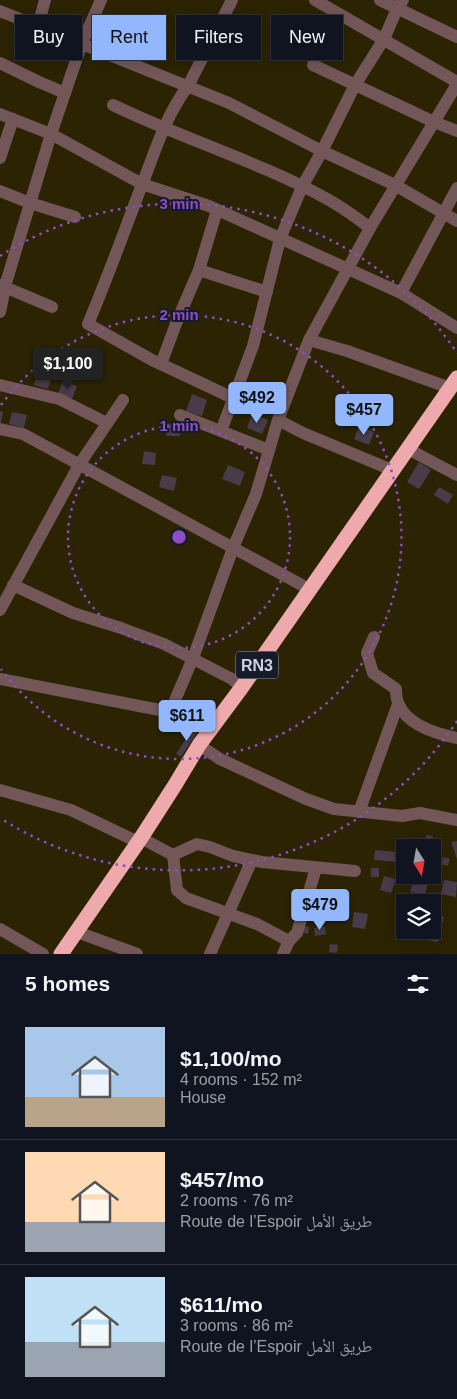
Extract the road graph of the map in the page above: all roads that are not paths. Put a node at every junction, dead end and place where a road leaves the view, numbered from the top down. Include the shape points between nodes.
1 (45, 0) edge
2 (102, 0) edge
3 (232, 0) edge
4 (315, 0) edge
5 (380, 0) edge
6 (400, 4) edge
7 (0, 11) edge
8 (41, 15) edge
9 (15, 17) edge
10 (457, 37) edge
11 (384, 39) junction
12 (82, 43) joint
13 (76, 60) edge
14 (0, 63) edge
15 (313, 65) dead end
16 (457, 83) edge
17 (355, 85) junction
18 (188, 86) junction
19 (65, 92) junction
20 (112, 105) dead end
21 (0, 114) edge
22 (13, 119) junction
23 (434, 122) junction
24 (163, 128) junction
25 (457, 131) edge
26 (51, 134) junction
27 (322, 152) junction
28 (0, 158) edge
29 (142, 184) junction
30 (395, 185) junction
31 (302, 187) junction
32 (457, 188) edge
33 (0, 190) edge
34 (30, 203) junction
35 (217, 210) junction
36 (444, 213) junction
37 (75, 217) dead end
38 (457, 221) edge
39 (370, 228) junction
40 (280, 239) junction
41 (199, 270) junction
42 (346, 270) junction
43 (3, 287) edge
44 (267, 292) junction
45 (401, 293) junction
46 (52, 307) dead end
47 (0, 312) edge
48 (457, 328) edge
49 (309, 340) junction
50 (162, 364) junction
51 (453, 383) edge
52 (0, 385) edge
53 (233, 398) junction
54 (123, 400) dead end
55 (180, 415) dead end
56 (278, 420) junction
57 (107, 423) junction
58 (0, 429) edge
59 (221, 432) junction
60 (408, 449) junction
61 (269, 450) junction
62 (80, 465) junction
63 (392, 470) junction
64 (457, 475) edge
65 (233, 548) junction
66 (7, 590) edge
67 (310, 590) junction
68 (0, 610) edge
69 (374, 637) dead end
70 (193, 658) junction
71 (0, 679) edge
72 (242, 688) junction
73 (398, 704) junction
74 (170, 712) junction
75 (211, 729) junction
76 (457, 738) edge
77 (199, 745) junction
78 (0, 790) edge
79 (359, 812) junction
80 (457, 820) edge
81 (139, 840) junction
82 (173, 855) junction
83 (252, 860) junction
84 (316, 868) junction
85 (354, 871) dead end
86 (228, 914) junction
87 (0, 929) edge
88 (77, 932) junction
89 (289, 941) junction
90 (43, 954) edge
91 (61, 954) edge
92 (137, 954) edge
93 (210, 954) edge
94 (283, 954) edge

1 - 8 street
2 - 12 street
3 - 18 street
4 - 11 street
5 - 6 street
6 - 10 street
6 - 11 street
7 - 9 street
11 - 16 street
11 - 17 street
12 - 18 street
13 - 19 street
14 - 19 street
15 - 17 street
16 - 23 street
17 - 23 street
17 - 27 street
18 - 24 street
18 - 27 street
19 - 26 street
20 - 24 street
21 - 22 street
22 - 26 street
22 - 28 street
23 - 25 street
23 - 30 street
24 - 29 street
24 - 31 street
26 - 29 street
26 - 34 street
27 - 30 street
27 - 31 street
29 - 35 street
29 - 50 street via 88,324
30 - 36 street
30 - 39 street
31 - 39 street
31 - 40 street
32 - 36 street
33 - 34 street
34 - 37 street
34 - 43 street
35 - 40 street
35 - 41 street
36 - 38 street
36 - 45 street
39 - 42 street
40 - 42 street
40 - 44 street
41 - 44 street
41 - 50 street
42 - 45 street
42 - 49 street
43 - 46 street
43 - 47 street
44 - 53 street via 253,346
45 - 48 street
49 - 51 street
49 - 56 street
50 - 53 street
51 - 60 highway, RN3
52 - 57 street via 59,399
53 - 59 street
54 - 57 street
55 - 59 street
56 - 61 street
56 - 63 street
57 - 62 street
58 - 62 street via 22,434
59 - 61 street
60 - 63 highway, RN3
60 - 64 street
61 - 65 street via 256,494
62 - 65 street
62 - 66 street
63 - 67 highway, RN3
65 - 67 street
65 - 70 street
66 - 68 street
66 - 70 street via 121,628
67 - 72 highway, RN3
69 - 73 street via 367,653 373,673 396,689
70 - 72 street
70 - 74 street
71 - 74 street
72 - 75 highway, RN3
73 - 76 street via 406,716 422,726
73 - 79 street
74 - 75 street
75 - 77 highway, RN3
77 - 79 street via 220,759 306,799 334,809
77 - 81 highway, RN3
78 - 81 street via 72,810
79 - 80 street via 402,816 420,813
81 - 82 street
81 - 88 highway, RN3
82 - 83 street via 197,844
82 - 86 street via 177,890 186,898
83 - 84 street
83 - 86 street
84 - 85 street
84 - 89 street via 297,933
86 - 89 street via 257,924
86 - 93 street
87 - 90 street
88 - 91 highway, RN3
88 - 92 street
89 - 94 street

